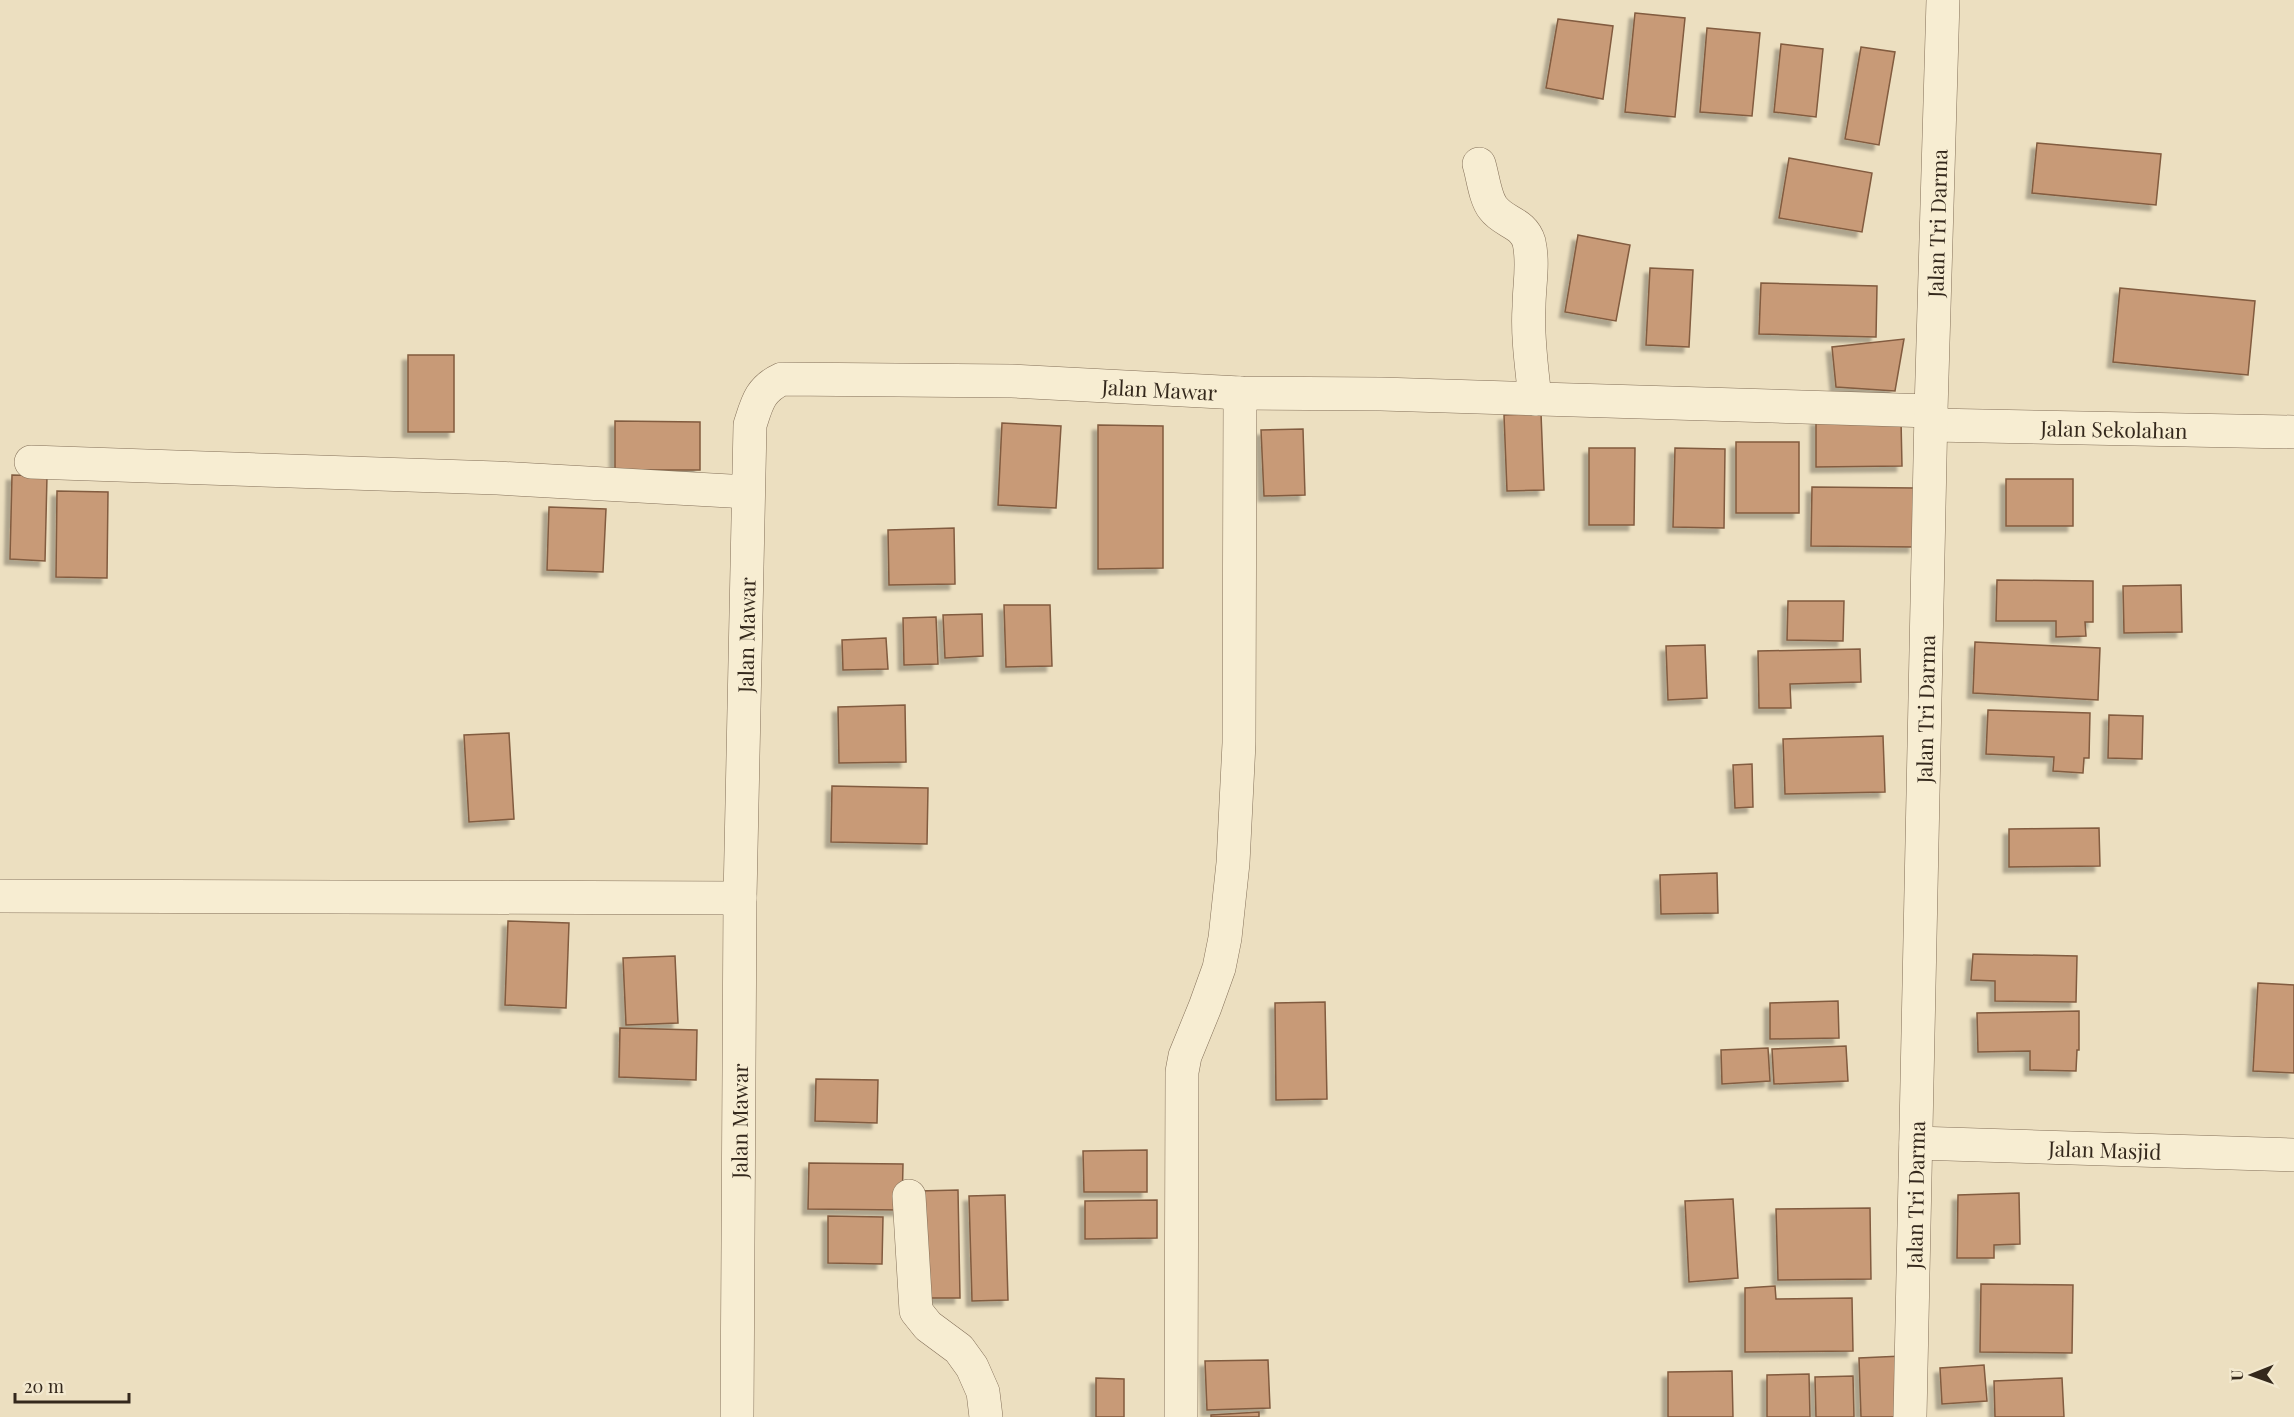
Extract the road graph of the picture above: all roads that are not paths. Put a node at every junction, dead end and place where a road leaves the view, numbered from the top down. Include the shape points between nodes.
1 (1943, 0) edge
2 (1479, 164) dead end
3 (1240, 393) junction
4 (1535, 399) junction
5 (1931, 418) junction
6 (2294, 432) edge
7 (31, 462) dead end
8 (748, 492) junction
9 (0, 896) edge
10 (740, 898) junction
11 (1916, 1143) junction
12 (2294, 1155) edge
13 (909, 1197) dead end
14 (736, 1417) edge
15 (986, 1417) edge
16 (1181, 1417) edge
17 (1910, 1417) edge

1 - 5 street, Jalan Tri Darma
2 - 4 street via 1491,206 1524,231 1529,242 1530,354
3 - 4 street, Jalan Mawar
3 - 8 street, Jalan Mawar via 1012,381 782,379 769,385 758,400 750,425
3 - 16 street via 1239,743 1234,831 1221,958 1182,1072
4 - 5 street, Jalan Sekolahan
5 - 6 street, Jalan Sekolahan
5 - 11 street, Jalan Tri Darma
7 - 8 street via 497,478
8 - 10 street, Jalan Mawar
9 - 10 street
10 - 14 street, Jalan Mawar
11 - 12 street, Jalan Masjid
11 - 17 street, Jalan Tri Darma
13 - 15 street via 916,1311 928,1326 959,1348 972,1367 983,1392

